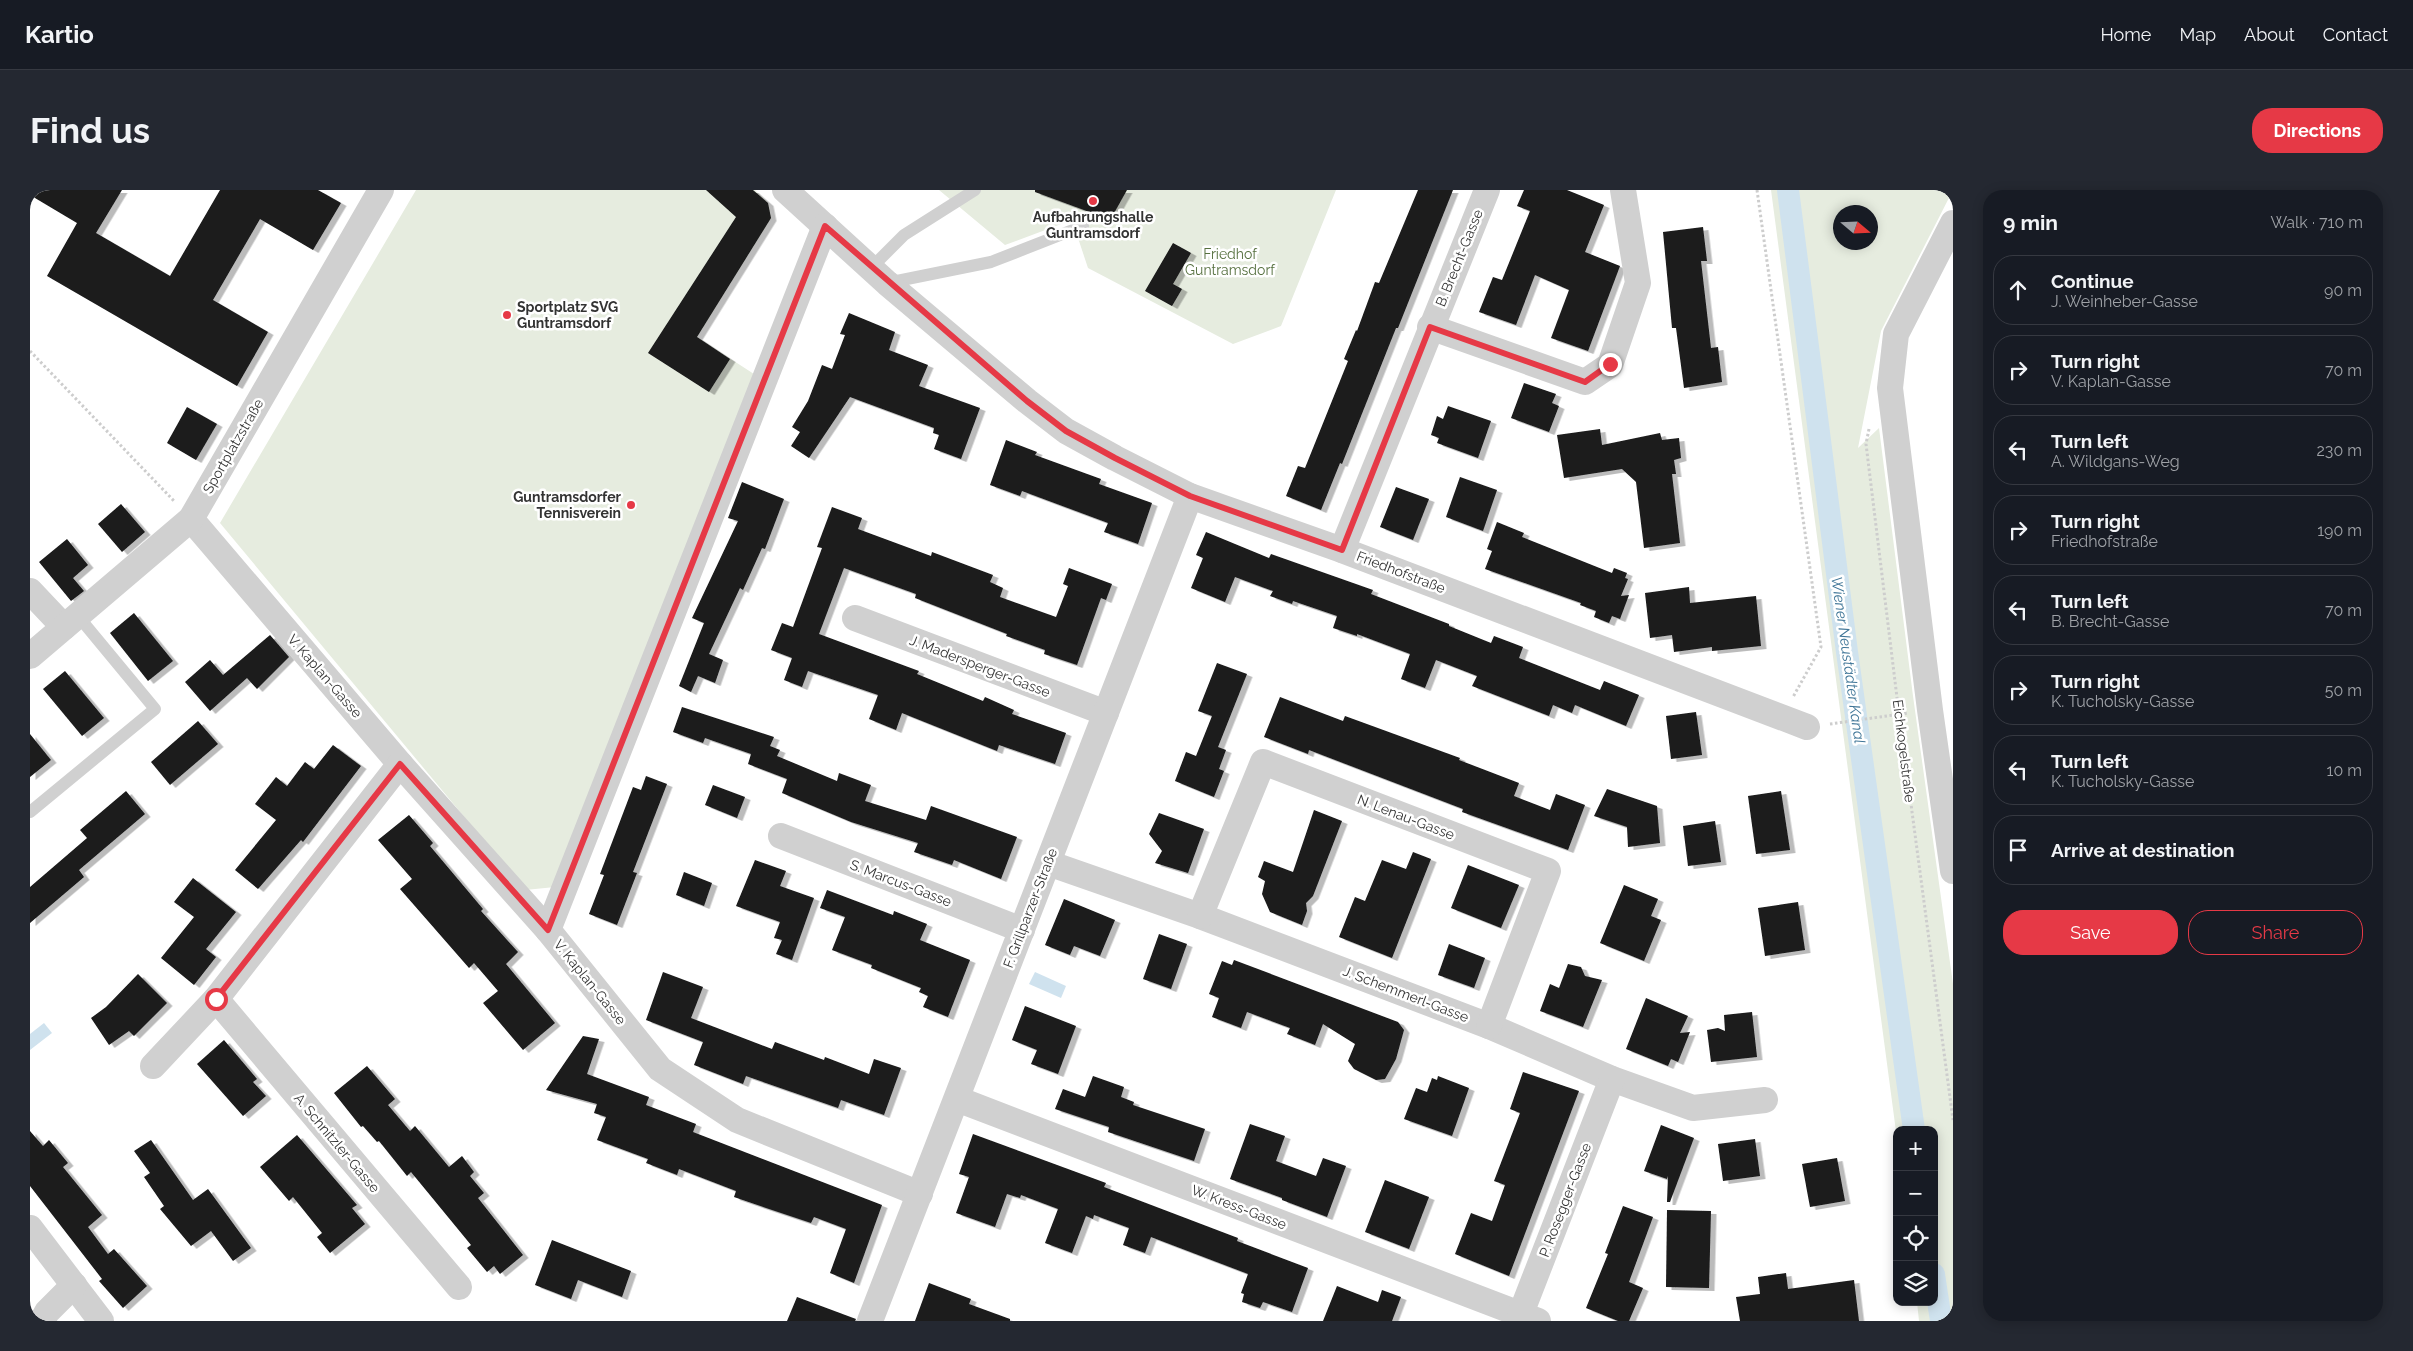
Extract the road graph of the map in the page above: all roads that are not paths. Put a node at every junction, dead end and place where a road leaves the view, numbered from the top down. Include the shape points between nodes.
1 (381, 190) edge
2 (975, 190) edge
3 (1487, 190) edge
4 (1623, 190) edge
5 (799, 195) edge
6 (1953, 223) edge
7 (825, 226) junction
8 (1083, 226) dead end
9 (879, 275) junction
10 (1430, 327) junction
11 (1190, 496) junction
12 (191, 519) junction
13 (1342, 550) junction
14 (30, 591) edge
15 (855, 618) dead end
16 (71, 622) junction
17 (30, 656) edge
18 (1106, 713) junction
19 (1818, 726) road end
20 (400, 764) junction
21 (30, 812) edge
22 (780, 836) dead end
23 (1048, 863) junction
24 (1953, 871) edge
25 (1200, 916) junction
26 (548, 930) junction
27 (1022, 930) junction
28 (216, 999) junction
29 (1489, 1026) junction
30 (153, 1066) dead end
31 (1612, 1079) junction
32 (957, 1099) junction
33 (1765, 1100) dead end
34 (920, 1194) junction
35 (30, 1228) edge
36 (74, 1285) junction
37 (459, 1287) dead end
38 (1526, 1319) edge
39 (42, 1321) edge
40 (101, 1321) edge
41 (870, 1321) edge

1 - 12 street, Sportplatzstraße
2 - 9 lane via 904,235
3 - 10 street, B. Brecht-Gasse
4 - 10 street via 1638,282 1610,364 1585,382
5 - 7 street, Friedhofstraße
6 - 24 street via 1896,334 1890,388
7 - 9 street, Friedhofstraße
7 - 26 street
8 - 9 lane via 991,262
9 - 11 street, Friedhofstraße via 1066,431
10 - 13 street, B. Brecht-Gasse
11 - 13 street, Friedhofstraße
11 - 18 street, F. Grillparzer-Straße
12 - 16 street, Sportplatzstraße
12 - 20 street, V. Kaplan-Gasse
13 - 19 street, Friedhofstraße via 1781,717
14 - 16 street
15 - 18 street, J. Madersperger-Gasse
16 - 17 street, Sportplatzstraße
16 - 21 lane via 155,709
18 - 23 street, F. Grillparzer-Straße
20 - 26 street, V. Kaplan-Gasse
20 - 28 street
22 - 27 street, S. Marcus-Gasse
23 - 25 street, J. Schemmerl-Gasse
23 - 27 street, F. Grillparzer-Straße
25 - 29 street, J. Schemmerl-Gasse
25 - 29 street, N. Lenau-Gasse via 1263,762 1548,871
26 - 34 street, V. Kaplan-Gasse via 660,1069 737,1120
27 - 32 street, F. Grillparzer-Straße
28 - 30 street
28 - 37 street, A. Schnitzler-Gasse
29 - 31 street, J. Schemmerl-Gasse
31 - 33 street, J. Schemmerl-Gasse via 1693,1108
31 - 38 street, P. Rosegger-Gasse
32 - 34 street, F. Grillparzer-Straße
32 - 38 street, W. Kress-Gasse
34 - 41 street, F. Grillparzer-Straße
35 - 36 street
36 - 39 street
36 - 40 street

